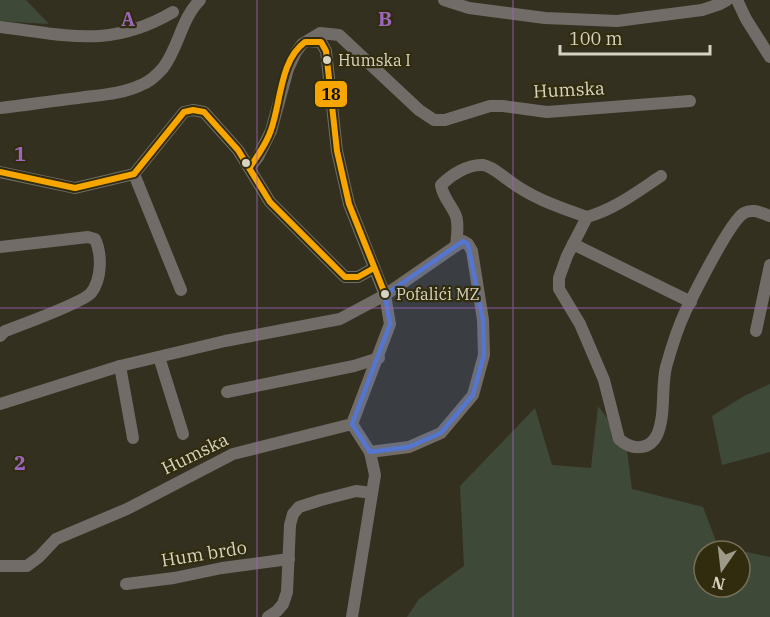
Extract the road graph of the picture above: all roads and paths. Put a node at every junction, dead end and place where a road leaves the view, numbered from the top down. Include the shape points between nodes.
1 (168, 0) edge
2 (200, 0) edge
3 (444, 0) edge
4 (727, 0) edge
5 (737, 0) edge
6 (173, 12) junction
7 (0, 27) edge
8 (180, 29) junction
9 (308, 41) junction
10 (770, 57) edge
11 (690, 101) dead end
12 (0, 108) edge
13 (250, 167) junction
14 (0, 172) edge
15 (134, 174) junction
16 (661, 176) dead end
17 (770, 216) edge
18 (587, 217) junction
19 (573, 244) junction
20 (456, 246) junction
21 (0, 247) edge
22 (770, 265) edge
23 (374, 268) junction
24 (180, 290) dead end
25 (385, 295) junction
26 (691, 302) junction
27 (756, 331) dead end
28 (0, 336) edge
29 (159, 357) junction
30 (379, 358) junction
31 (120, 366) junction
32 (227, 392) dead end
33 (0, 404) edge
34 (352, 424) junction
35 (183, 434) dead end
36 (133, 438) dead end
37 (370, 452) junction
38 (372, 493) junction
39 (289, 559) junction
40 (0, 566) edge
41 (126, 584) dead end
42 (268, 617) edge
43 (352, 617) edge

1 - 6 street
2 - 8 street
3 - 4 street via 469,8 545,18 617,21 702,10
5 - 10 street
6 - 7 street via 126,33 101,37
6 - 8 street
8 - 12 street via 163,68 142,85 119,92
9 - 11 street, Humska via 320,33 339,34 419,111 434,120 490,106 547,112
9 - 13 street via 302,44 288,69 271,131
9 - 23 street via 321,42 326,51 337,151 349,204
13 - 15 street via 204,112 193,110 184,112
13 - 23 street via 270,202 345,277 358,277
14 - 15 street via 75,188
15 - 24 street
16 - 18 street via 603,213
17 - 26 street via 753,210 738,218
18 - 19 street
18 - 20 street via 538,200 483,165 464,169 441,185 442,195 456,217
19 - 26 street
19 - 26 street via 560,278 560,289 604,380 619,439 627,446 648,445 657,436 666,368
20 - 25 street
20 - 37 street via 463,242 472,251 483,320 484,356 473,395 441,433 409,447
21 - 28 street via 88,237 95,239 98,246 100,265 90,294
22 - 27 street
23 - 25 street
25 - 29 street via 340,319
25 - 30 street via 390,324
29 - 31 street
29 - 35 street, Humska
30 - 32 street
30 - 34 street
31 - 33 street
31 - 36 street
34 - 37 street
34 - 40 street, Humska via 233,454 127,509 56,539 27,566
37 - 38 street via 375,475
38 - 39 street via 356,491 299,507 290,525
38 - 43 street
39 - 41 street, Hum brdo
39 - 42 street via 283,604

